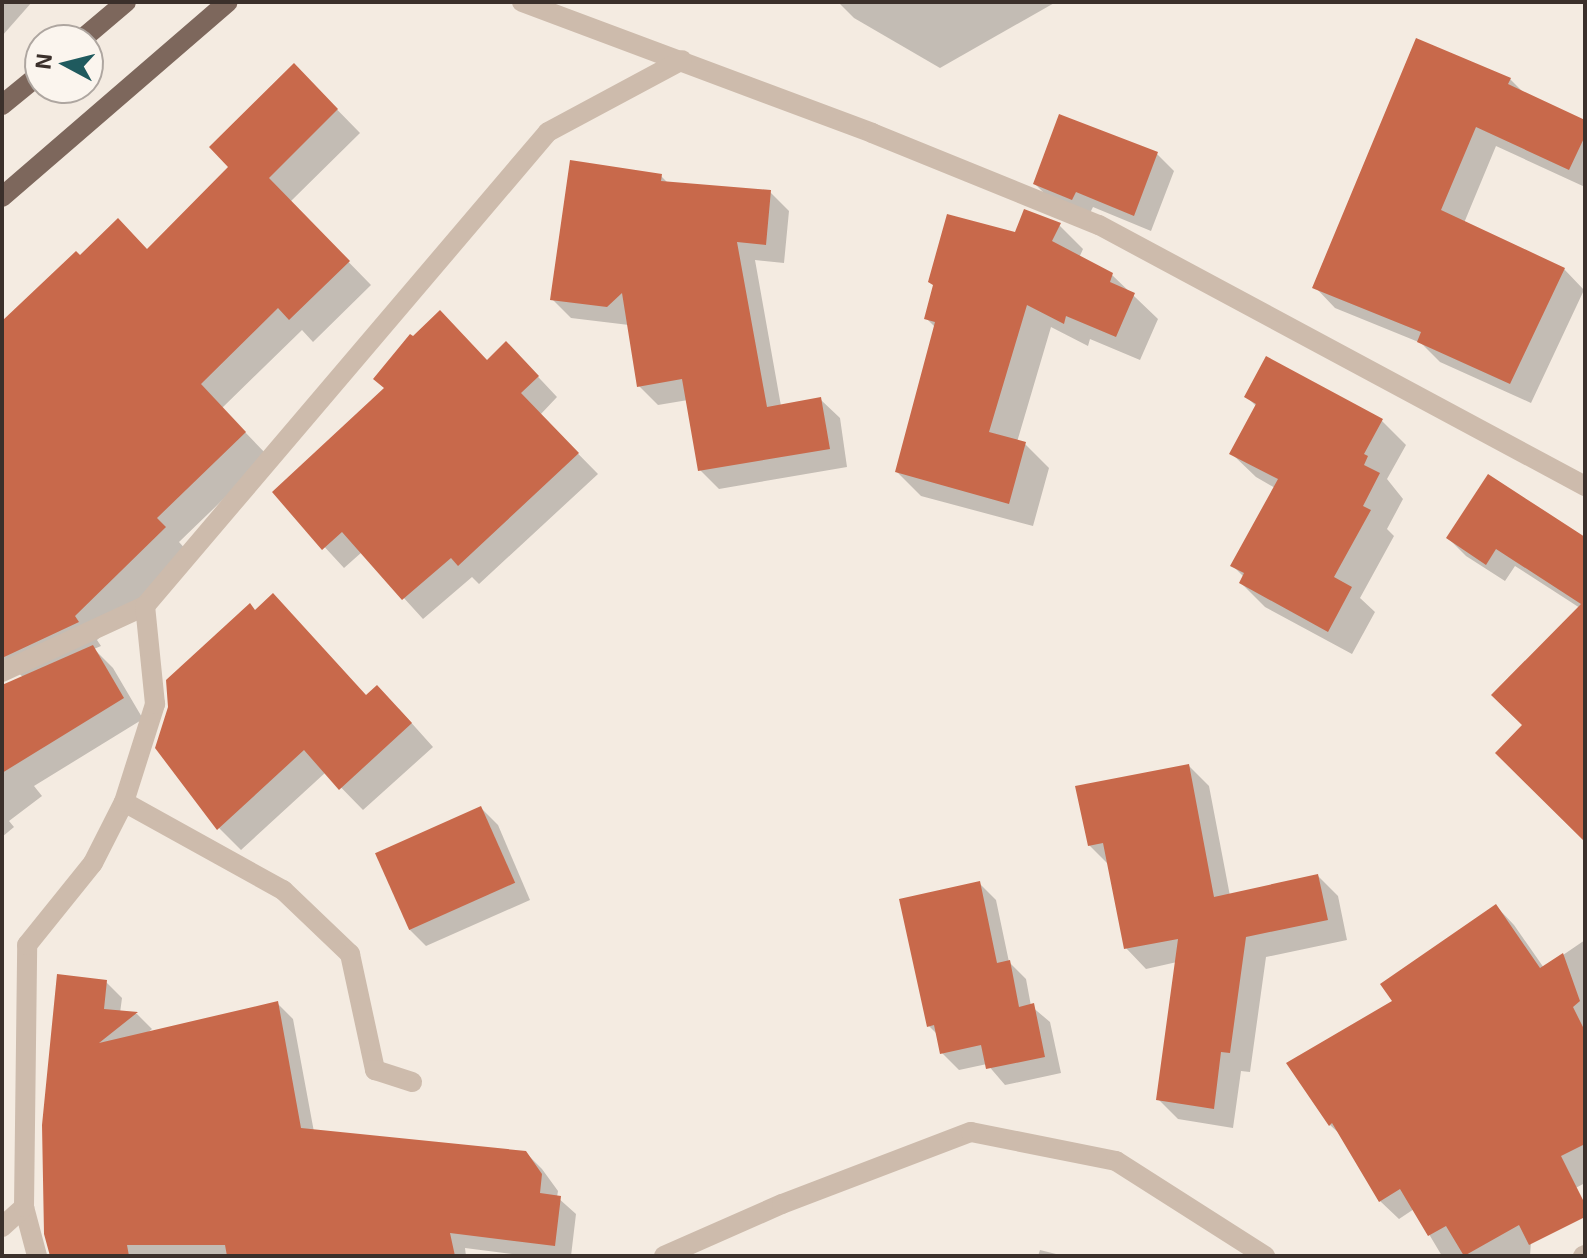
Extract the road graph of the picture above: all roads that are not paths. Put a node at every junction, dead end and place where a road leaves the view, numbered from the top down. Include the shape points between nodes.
1 (126, 2) edge
2 (228, 2) edge
3 (522, 2) edge
4 (100, 24) edge
5 (682, 60) junction
6 (24, 87) edge
7 (2, 105) edge
8 (2, 197) edge
9 (1585, 486) edge
10 (145, 606) junction
11 (2, 672) edge
12 (124, 802) junction
13 (412, 1082) dead end
14 (24, 1207) junction
15 (2, 1227) edge
16 (37, 1256) edge
17 (664, 1256) edge
18 (1265, 1256) edge

1 - 4 main road
2 - 8 main road
3 - 5 street
5 - 9 street via 1099,225
5 - 10 street via 548,132
6 - 7 main road
10 - 11 street
10 - 12 street via 155,704
12 - 13 street via 283,890 350,954 375,1070
12 - 14 street via 93,863 27,945
14 - 15 street
14 - 16 street
17 - 18 street via 796,1198 971,1132 1116,1161

